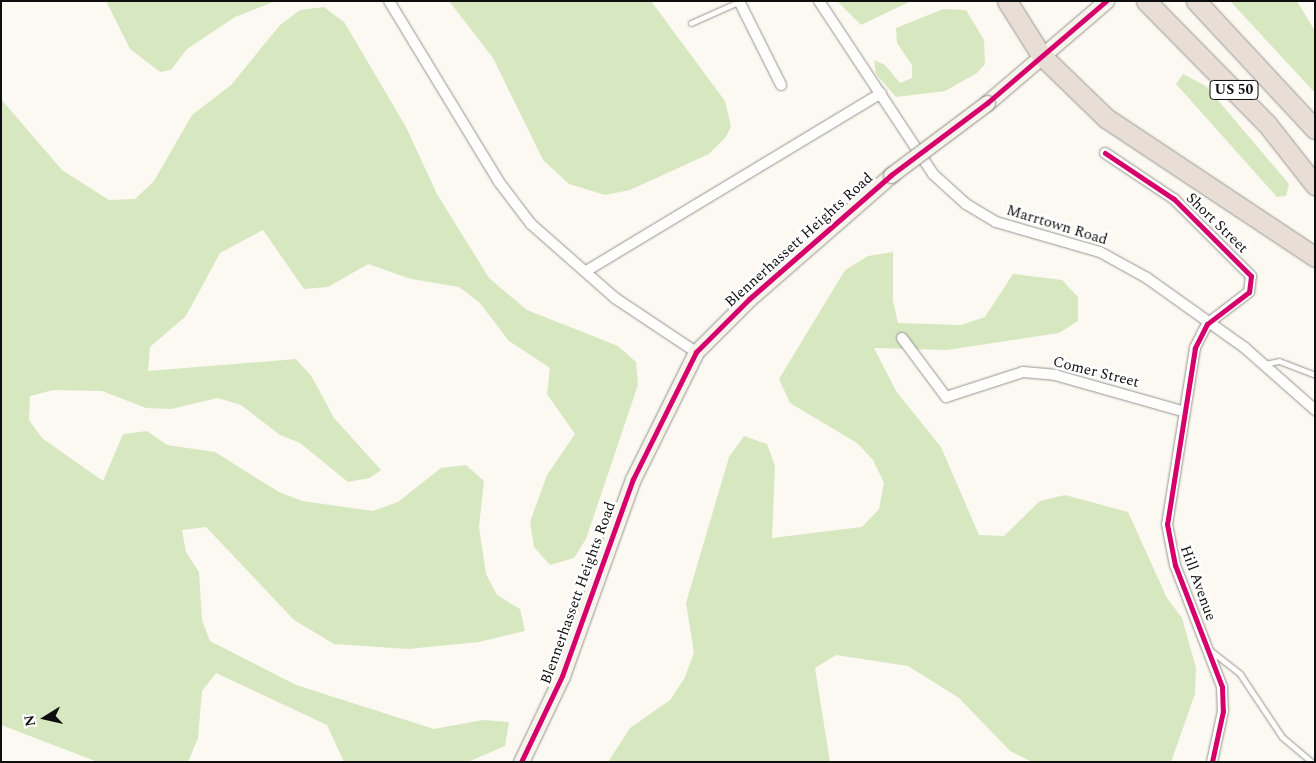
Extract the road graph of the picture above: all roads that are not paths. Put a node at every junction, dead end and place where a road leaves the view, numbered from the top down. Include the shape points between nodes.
1 (389, 1) edge
2 (818, 1) edge
3 (1007, 1) edge
4 (1146, 1) edge
5 (1196, 1) edge
6 (738, 2) edge
7 (1101, 6) edge
8 (691, 23) dead end
9 (1041, 55) junction
10 (781, 85) dead end
11 (881, 93) junction
12 (1315, 129) edge
13 (1105, 153) dead end
14 (1315, 185) edge
15 (1315, 257) edge
16 (588, 270) junction
17 (1206, 324) junction
18 (902, 338) dead end
19 (696, 352) junction
20 (1263, 364) junction
21 (1315, 375) edge
22 (1315, 410) edge
23 (1182, 411) junction
24 (1211, 652) junction
25 (521, 762) edge
26 (1212, 762) edge
27 (1312, 762) edge

1 - 16 street via 499,182 537,230
2 - 11 street, Marrtown Road
3 - 9 highway
4 - 14 highway, US 50 via 1267,124
5 - 12 highway, US 50
6 - 8 lane
6 - 10 street
7 - 9 street, Blennerhassett Heights Road
9 - 15 highway via 1106,118
9 - 19 street, Blennerhassett Heights Road, bridge via 987,103 891,175 749,299
11 - 16 street
11 - 17 street, Marrtown Road via 933,174 966,204 996,222 1100,252 1147,278
13 - 17 street, Short Street via 1174,199 1250,276 1249,292
16 - 19 street via 615,298
17 - 20 street, Marrtown Road
17 - 23 street, Hill Avenue via 1195,348
18 - 23 street, Comer Street via 946,398 991,379 1023,372 1055,375
19 - 25 street, Blennerhassett Heights Road via 633,479 562,676
20 - 21 lane via 1279,361
20 - 22 street, Marrtown Road
23 - 24 street, Hill Avenue via 1166,524 1175,565
24 - 26 street, Hill Avenue via 1222,688 1223,711
24 - 27 lane via 1240,674 1282,737

